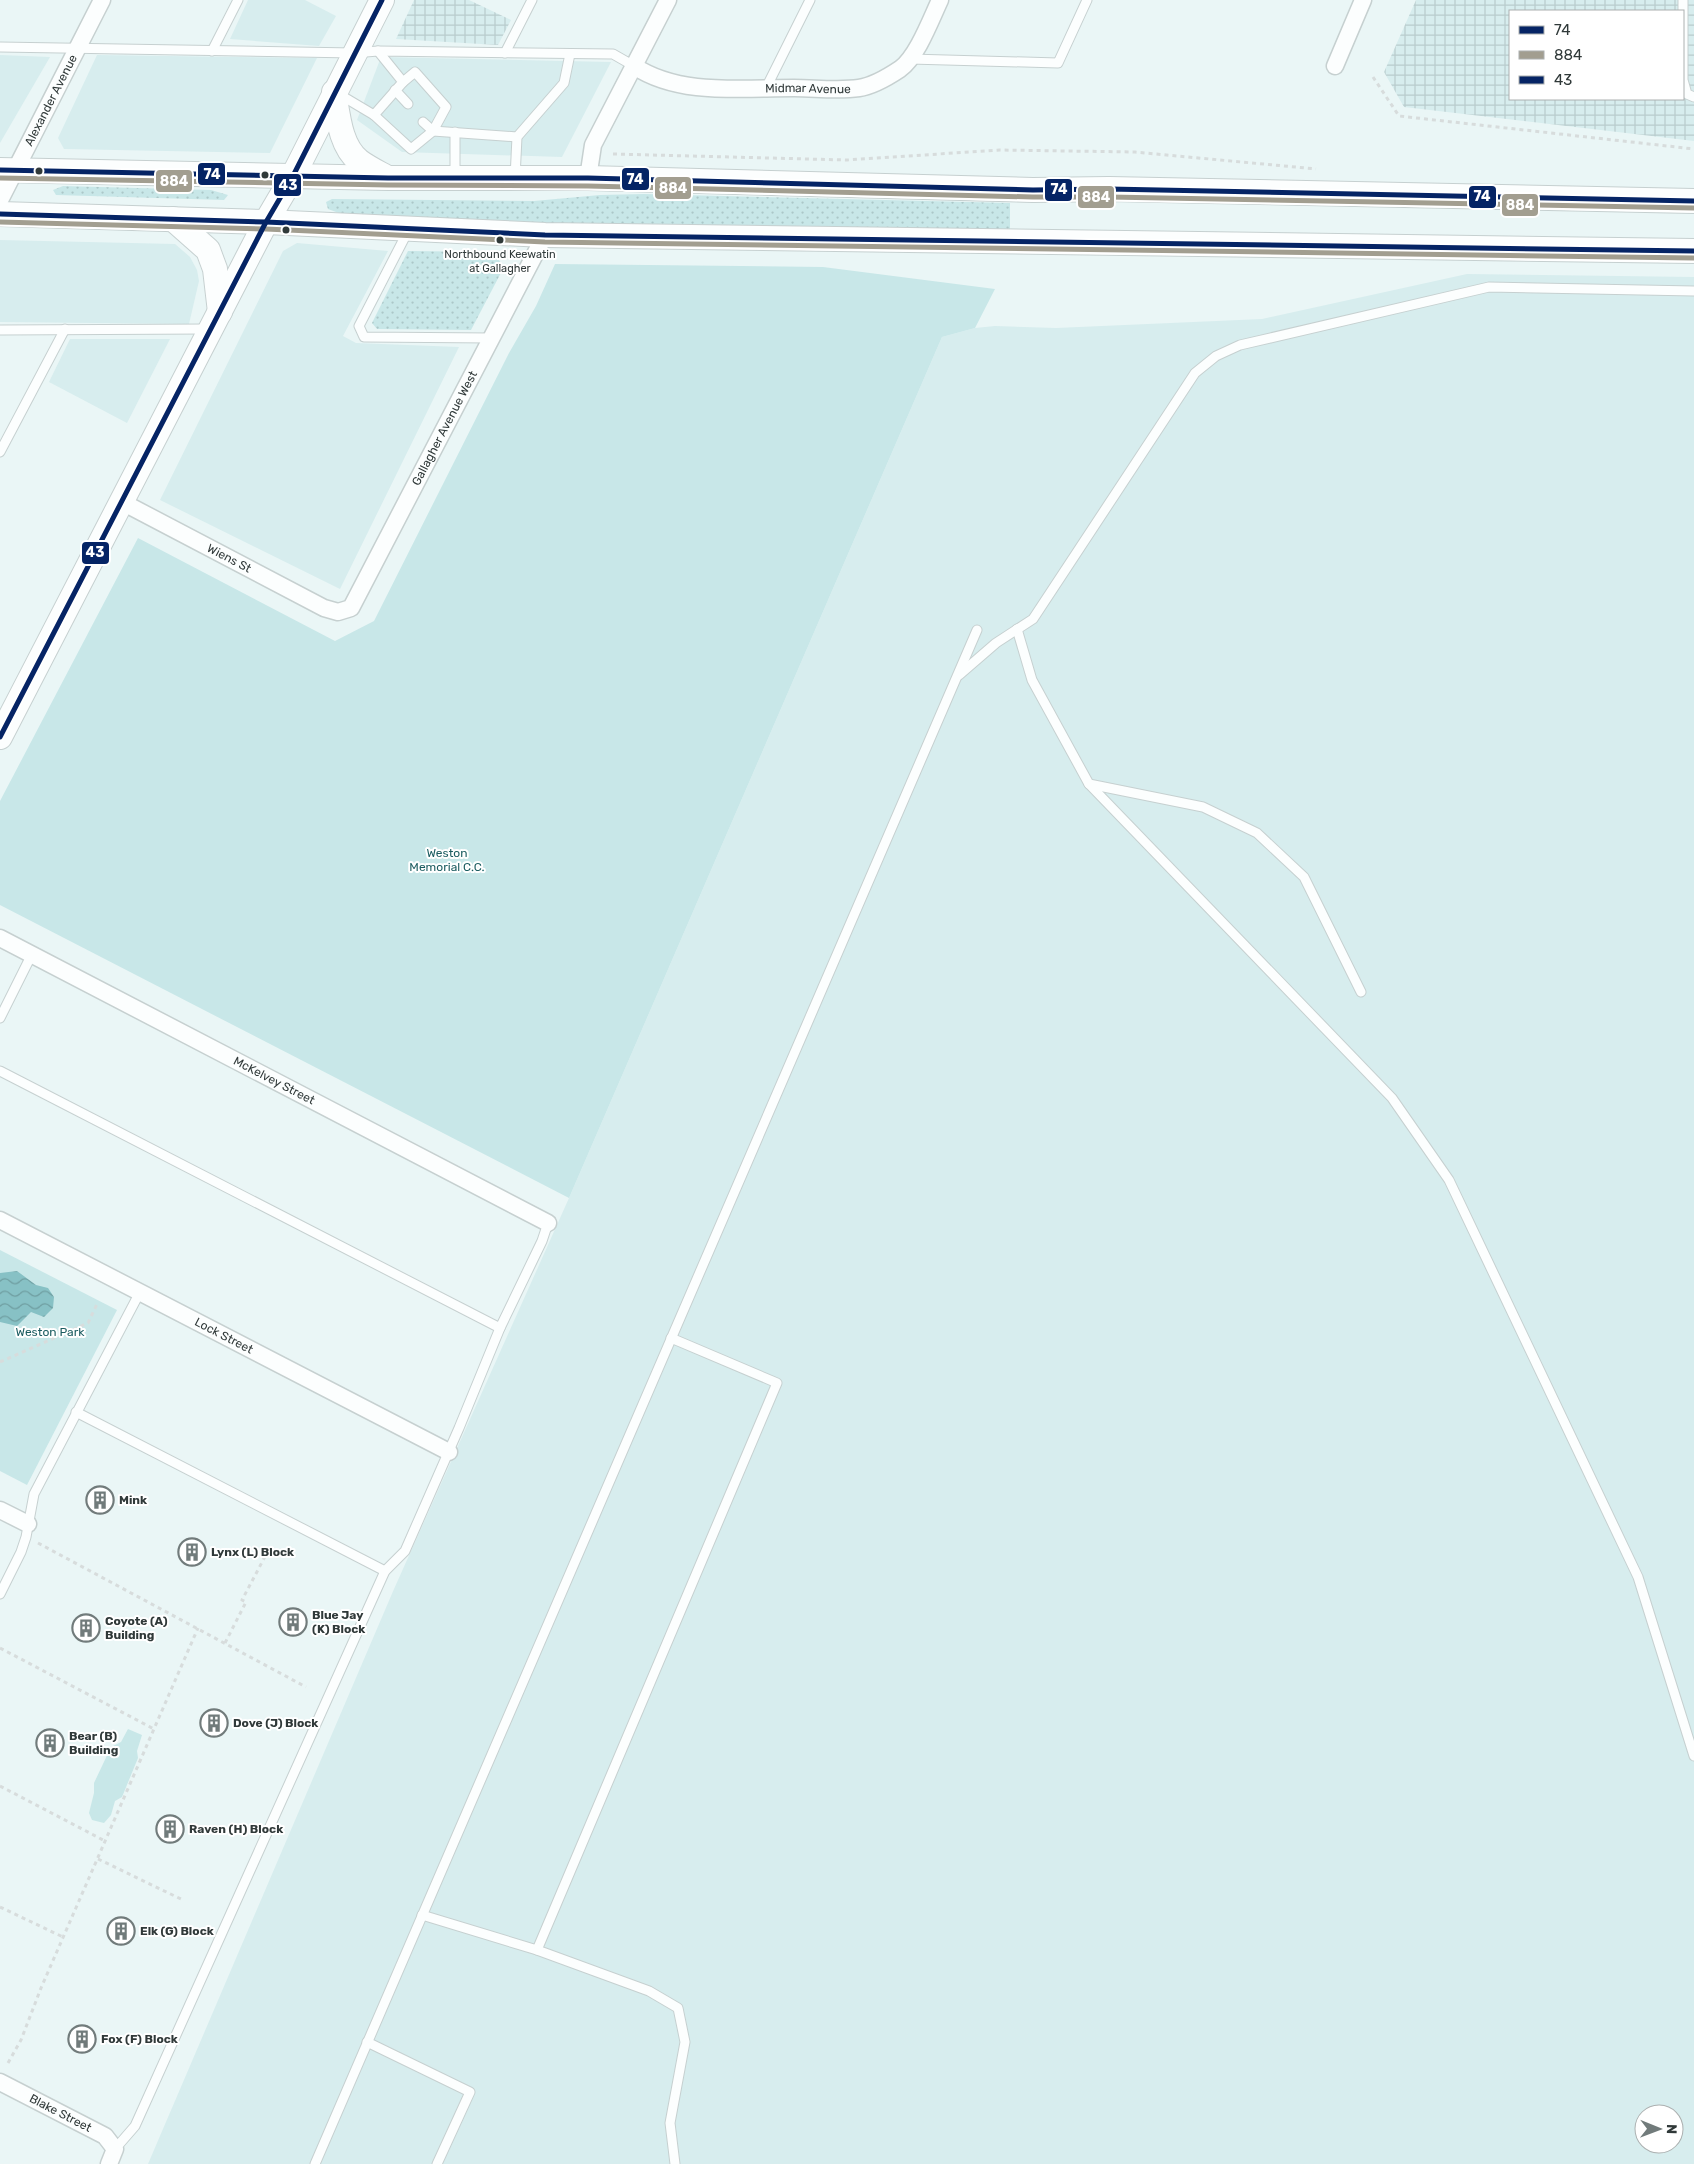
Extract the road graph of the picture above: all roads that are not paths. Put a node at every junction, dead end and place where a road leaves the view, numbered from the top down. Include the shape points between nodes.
1 (102, 0) edge
2 (238, 0) edge
3 (382, 0) edge
4 (532, 0) edge
5 (668, 0) edge
6 (810, 0) edge
7 (940, 0) edge
8 (1087, 0) edge
9 (1363, 0) edge
10 (1684, 0) edge
11 (0, 48) edge
12 (77, 49) junction
13 (212, 51) junction
14 (378, 51) junction
15 (354, 53) junction
16 (506, 53) junction
17 (570, 54) junction
18 (910, 59) junction
19 (634, 66) junction
20 (1335, 66) dead end
21 (403, 82) junction
22 (766, 88) junction
23 (395, 90) junction
24 (334, 92) junction
25 (1694, 97) edge
26 (408, 104) dead end
27 (374, 115) junction
28 (423, 122) dead end
29 (433, 130) junction
30 (455, 132) junction
31 (517, 137) junction
32 (7, 170) edge
33 (293, 176) junction
34 (388, 178) junction
35 (456, 178) junction
36 (515, 178) junction
37 (588, 178) junction
38 (0, 200) edge
39 (1694, 201) edge
40 (0, 214) edge
41 (173, 219) junction
42 (266, 222) junction
43 (409, 228) junction
44 (545, 235) junction
45 (1694, 251) edge
46 (1694, 291) edge
47 (216, 321) junction
48 (64, 329) junction
49 (0, 330) edge
50 (491, 338) junction
51 (0, 452) edge
52 (122, 502) junction
53 (338, 612) joint
54 (1017, 629) junction
55 (977, 630) dead end
56 (957, 676) junction
57 (0, 737) edge
58 (1089, 784) junction
59 (0, 938) edge
60 (32, 954) junction
61 (1361, 992) dead end
62 (0, 1018) edge
63 (0, 1071) edge
64 (0, 1220) edge
65 (548, 1223) joint
66 (140, 1292) junction
67 (500, 1328) junction
68 (671, 1338) junction
69 (76, 1412) junction
70 (449, 1452) junction
71 (0, 1510) edge
72 (27, 1530) junction
73 (385, 1571) junction
74 (0, 1594) edge
75 (1694, 1756) edge
76 (422, 1915) junction
77 (537, 1950) junction
78 (367, 2042) junction
79 (0, 2082) edge
80 (112, 2157) edge
81 (315, 2164) edge
82 (437, 2164) edge
83 (675, 2164) edge

1 - 12 street, Alexander Avenue
2 - 13 lane
3 - 15 main road
4 - 16 lane
5 - 19 street
6 - 22 lane
7 - 18 street, Midmar Avenue
8 - 18 lane via 1058,63
9 - 20 street
10 - 25 lane via 1684,80 1687,94
11 - 12 lane
12 - 13 lane
12 - 32 street, Alexander Avenue
13 - 15 lane
14 - 15 lane
14 - 16 lane
14 - 21 lane
15 - 24 main road
16 - 17 lane
17 - 19 lane via 613,54
17 - 31 lane via 564,83
18 - 22 street, Midmar Avenue via 902,68 859,88
19 - 22 street, Midmar Avenue via 650,76 691,86
19 - 37 street via 593,145
21 - 23 lane
21 - 29 lane via 415,72 446,107
23 - 26 lane
23 - 27 lane
24 - 27 lane
24 - 33 main road
24 - 34 main road via 342,131 351,153
27 - 29 lane via 411,149
28 - 29 lane
29 - 30 lane
30 - 31 lane
30 - 35 lane
31 - 36 lane
32 - 33 main road
32 - 38 street, Alexander Avenue
33 - 34 main road
33 - 42 main road
34 - 35 main road
35 - 36 main road
36 - 37 main road
37 - 39 main road via 1033,190
40 - 41 main road
41 - 42 main road
41 - 47 main road via 208,250 216,269
42 - 43 main road
42 - 47 main road
43 - 44 main road
43 - 50 lane via 359,326 364,337
44 - 45 main road
44 - 50 street, Gallagher Avenue West
46 - 54 lane via 1489,287 1240,344 1216,356 1195,373 1033,619
47 - 48 lane
47 - 52 main road
48 - 49 lane
48 - 51 lane
50 - 53 street, Gallagher Avenue West via 351,608
52 - 53 street, Wiens St via 324,608
52 - 57 main road
54 - 56 lane
54 - 58 lane via 1032,680
55 - 56 lane
56 - 68 lane
58 - 61 lane via 1203,807 1257,833 1304,877
58 - 75 lane via 1392,1098 1449,1180 1638,1577
59 - 60 street, McKelvey Street
60 - 62 lane
60 - 65 street, McKelvey Street
63 - 67 lane
64 - 66 street, Lock Street
65 - 67 lane
66 - 69 lane
66 - 70 street, Lock Street
67 - 70 lane
68 - 76 lane
68 - 77 lane via 777,1383
69 - 72 lane via 34,1494
69 - 73 lane
70 - 73 lane via 405,1552
71 - 72 street
72 - 74 lane via 22,1552
73 - 80 lane via 135,2126
76 - 77 lane
76 - 78 lane
77 - 83 lane via 649,1991 678,2008 685,2042 670,2122
78 - 81 lane
78 - 82 lane via 470,2092
79 - 80 street, Blake Street via 104,2136

